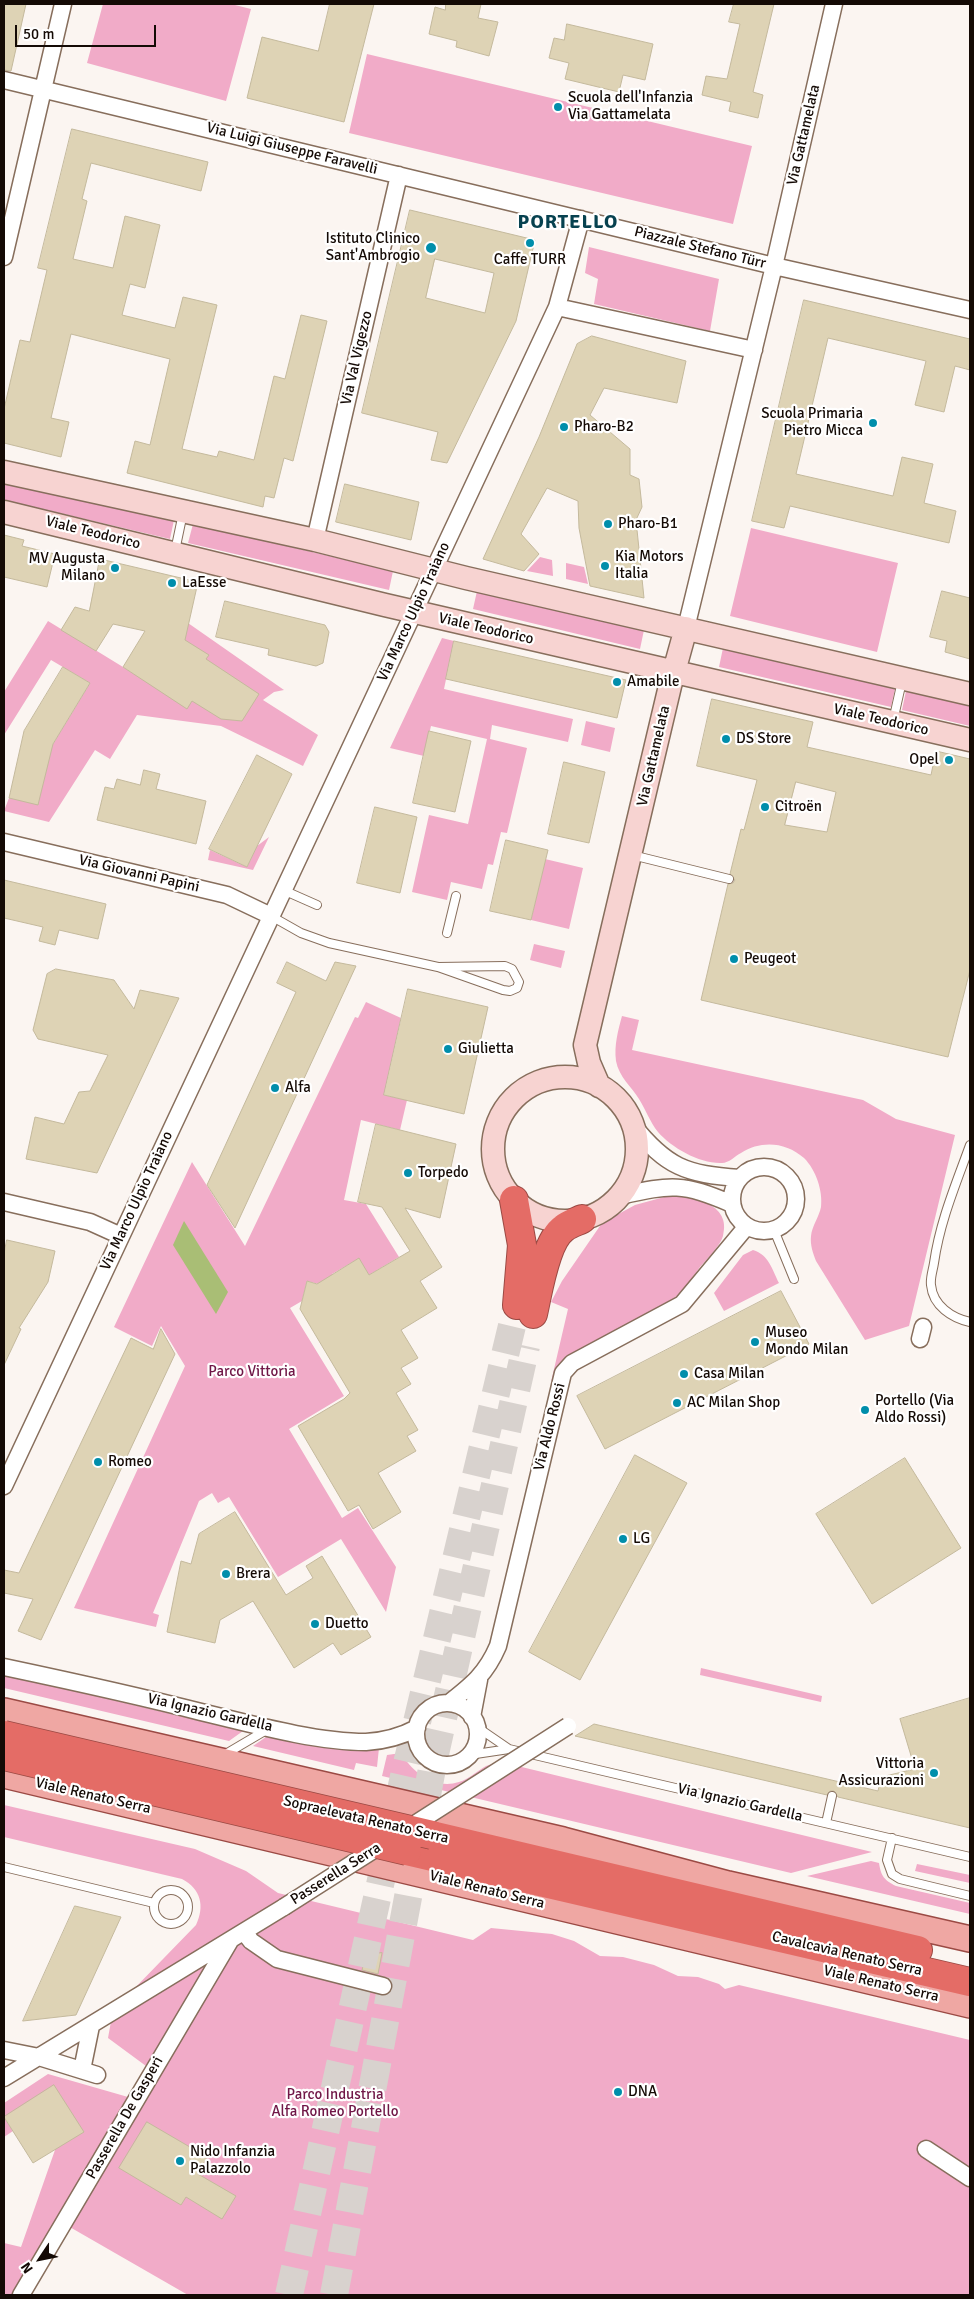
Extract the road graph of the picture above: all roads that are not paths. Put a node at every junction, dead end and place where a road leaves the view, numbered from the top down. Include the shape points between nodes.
1 (63, 4) edge
2 (834, 4) edge
3 (4, 80) edge
4 (43, 88) junction
5 (399, 175) junction
6 (581, 219) junction
7 (4, 257) edge
8 (774, 266) junction
9 (557, 307) junction
10 (970, 310) edge
11 (754, 350) junction
12 (4, 472) edge
13 (4, 512) edge
14 (183, 513) junction
15 (315, 540) junction
16 (175, 553) junction
17 (434, 569) junction
18 (414, 612) junction
19 (686, 628) junction
20 (674, 673) junction
21 (903, 678) junction
22 (970, 694) edge
23 (893, 723) junction
24 (970, 740) edge
25 (4, 842) edge
26 (630, 855) junction
27 (729, 878) dead end
28 (283, 890) junction
29 (456, 896) dead end
30 (317, 906) dead end
31 (271, 916) junction
32 (447, 933) dead end
33 (438, 967) junction
34 (585, 1046) junction
35 (556, 1078) junction
36 (599, 1086) junction
37 (632, 1124) junction
38 (970, 1145) edge
39 (740, 1178) junction
40 (620, 1196) junction
41 (514, 1200) junction
42 (4, 1202) edge
43 (732, 1204) junction
44 (582, 1219) junction
45 (747, 1226) junction
46 (774, 1230) junction
47 (121, 1236) junction
48 (794, 1279) dead end
49 (970, 1322) edge
50 (4, 1486) edge
51 (4, 1666) edge
52 (478, 1680) junction
53 (449, 1703) junction
54 (4, 1717) edge
55 (474, 1722) junction
56 (568, 1726) dead end
57 (269, 1728) junction
58 (416, 1728) junction
59 (509, 1749) junction
60 (469, 1755) junction
61 (4, 1756) edge
62 (217, 1759) junction
63 (4, 1775) edge
64 (832, 1796) dead end
65 (826, 1823) junction
66 (432, 1835) junction
67 (892, 1838) junction
68 (563, 1840) junction
69 (407, 1851) junction
70 (970, 1857) edge
71 (4, 1867) edge
72 (970, 1896) edge
73 (154, 1903) junction
74 (558, 1907) junction
75 (727, 1916) junction
76 (244, 1932) junction
77 (970, 1940) edge
78 (230, 1941) junction
79 (970, 1962) edge
80 (970, 1982) edge
81 (383, 1986) dead end
82 (970, 2005) edge
83 (91, 2026) junction
84 (4, 2050) edge
85 (39, 2057) junction
86 (4, 2078) edge
87 (926, 2149) dead end
88 (970, 2178) edge
89 (21, 2295) edge

1 - 4 street
2 - 8 street, Via Gattamelata
3 - 4 street, Via Luigi Giuseppe Faravelli
4 - 5 street, Via Luigi Giuseppe Faravelli
4 - 7 street
5 - 6 street, Via Luigi Giuseppe Faravelli
5 - 15 street, Via Val Vigezzo
6 - 8 street, Piazzale Stefano Türr
6 - 9 street
8 - 10 street
8 - 11 street, Piazzale Stefano Türr
9 - 11 street
9 - 17 street, Via Marco Ulpio Traiano
11 - 19 street, Via Gattamelata
12 - 14 street
13 - 16 street, Viale Teodorico
14 - 15 street
14 - 16 lane
15 - 17 street
16 - 18 street, Viale Teodorico
17 - 18 street, Via Marco Ulpio Traiano
17 - 19 street
18 - 20 street, Viale Teodorico
18 - 28 street, Via Marco Ulpio Traiano
19 - 20 street, Via Gattamelata
19 - 21 street
20 - 23 street, Viale Teodorico
20 - 26 street, Via Gattamelata
21 - 22 street
21 - 23 lane
23 - 24 street, Viale Teodorico
25 - 31 street, Via Giovanni Papini via 227,894
26 - 27 lane
26 - 34 street, Via Gattamelata
28 - 30 lane
28 - 31 street, Via Marco Ulpio Traiano
29 - 32 lane
31 - 33 lane via 329,944
31 - 47 street, Via Marco Ulpio Traiano
33 - 33 lane via 503,990 517,988 519,982 512,970 505,966
34 - 35 street, Via Gattamelata
34 - 36 street
35 - 36 street via 579,1078
35 - 41 street via 534,1084 516,1096 502,1115 494,1136 494,1160 500,1181
36 - 37 street via 624,1108
37 - 39 street via 677,1166 699,1174
37 - 40 street via 636,1162
38 - 49 lane via 939,1233 931,1286 941,1308 956,1319
39 - 43 street
39 - 46 street via 758,1168 769,1168 787,1177 793,1186 796,1197 791,1217
40 - 43 street via 677,1186
40 - 44 street via 602,1211
41 - 44 street via 545,1218
41 - 44 highway via 522,1245 525,1310 554,1240 563,1228
42 - 47 street via 90,1222
43 - 45 street via 740,1221
45 - 46 street
45 - 52 street, Via Aldo Rossi via 682,1304 572,1363 563,1373 501,1634 491,1661
46 - 48 lane
47 - 50 street, Via Marco Ulpio Traiano
51 - 57 street, Via Ignazio Gardella
52 - 53 street, Via Aldo Rossi
52 - 55 street, Via Aldo Rossi
53 - 55 street, Via Ignazio Gardella via 463,1708
53 - 58 street, Via Ignazio Gardella via 438,1704 428,1710
54 - 62 main road
54 - 66 highway, Sopraelevata Renato Serra, bridge
55 - 59 lane, Via Ignazio Gardella
55 - 60 street via 476,1743
56 - 76 street, Passerella Serra, bridge
57 - 58 street, Via Ignazio Gardella via 367,1742 395,1738
57 - 62 lane
58 - 60 street, Via Ignazio Gardella via 419,1748 435,1763 452,1764
59 - 60 lane, Via Ignazio Gardella
59 - 65 lane, Via Ignazio Gardella
61 - 69 highway, Sopraelevata Renato Serra, bridge
62 - 68 main road
63 - 74 main road, Viale Renato Serra
64 - 65 lane
65 - 67 lane, Via Ignazio Gardella
66 - 68 main road
66 - 75 highway, Sopraelevata Renato Serra
67 - 70 lane, Via Ignazio Gardella
67 - 72 lane via 887,1860 892,1874 900,1879
68 - 75 main road
68 - 77 main road via 728,1884
69 - 74 main road
69 - 75 highway, Sopraelevata Renato Serra
71 - 73 lane
73 - 73 lane via 157,1918 166,1923 180,1920 187,1911 186,1900 175,1890 160,1893
74 - 75 main road
74 - 82 main road, Viale Renato Serra
75 - 79 highway, Cavalcavia Renato Serra
75 - 80 highway, Cavalcavia Renato Serra
76 - 78 street, Passerella Serra
76 - 81 street via 251,1941 277,1958
78 - 83 street, Passerella Serra
78 - 89 street, Passerella De Gasperi
83 - 85 street, Passerella Serra
83 - 85 street via 89,2073
84 - 85 street
85 - 86 street, Passerella Serra
87 - 88 street

